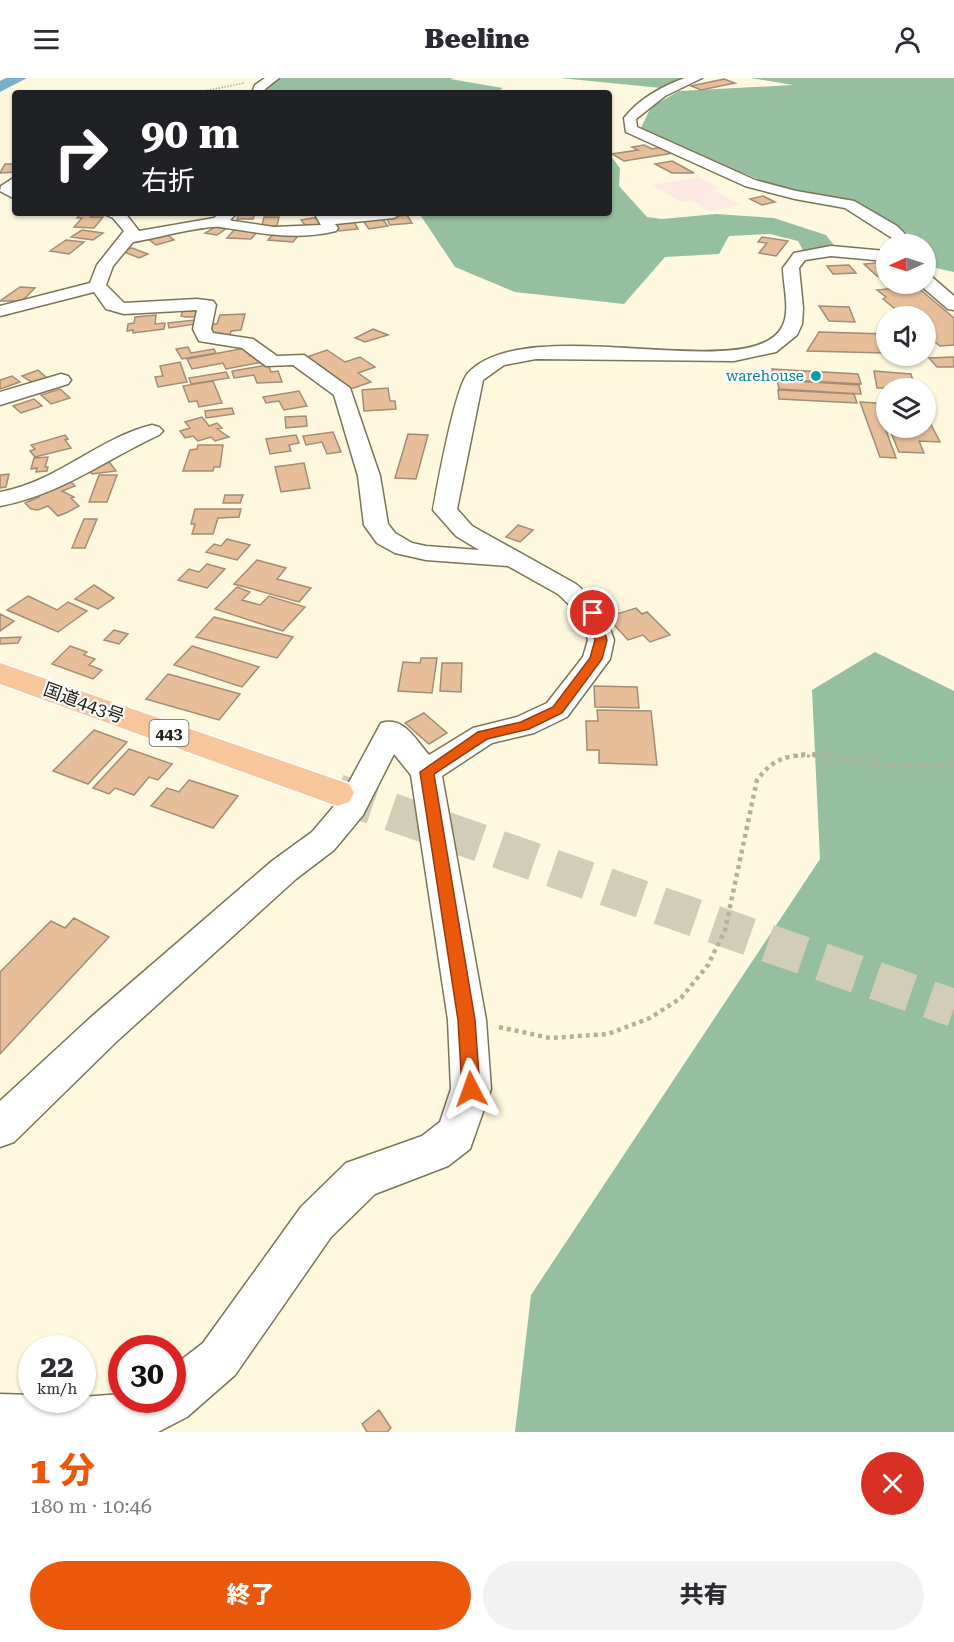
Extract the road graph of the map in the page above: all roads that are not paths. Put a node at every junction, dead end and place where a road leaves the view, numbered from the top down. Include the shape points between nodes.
1 (273, 78) edge
2 (696, 78) edge
3 (258, 90) edge
4 (12, 184) edge
5 (12, 193) edge
6 (119, 216) edge
7 (342, 216) edge
8 (324, 217) edge
9 (224, 218) edge
10 (898, 234) edge
11 (128, 238) junction
12 (876, 256) edge
13 (97, 286) junction
14 (936, 290) edge
15 (954, 305) edge
16 (0, 311) edge
17 (61, 380) dead end
18 (0, 399) edge
19 (152, 431) dead end
20 (0, 500) edge
21 (512, 560) junction
22 (0, 673) edge
23 (426, 772) junction
24 (337, 793) tunnel mouth
25 (0, 1128) edge
26 (186, 1386) edge
27 (143, 1413) edge
28 (0, 1418) edge

1 - 3 street
2 - 10 street via 645,103 630,118 631,129 750,183 849,204
4 - 5 street via 6,189
6 - 11 street via 132,230
7 - 8 street
8 - 9 street via 330,228 319,232 261,230
9 - 11 street
11 - 13 street via 109,258
12 - 21 street via 831,251 800,256 790,268 794,313 790,332 779,342 761,349 731,355 664,357 538,352 519,354 484,368 475,377 470,393 445,510 464,531
13 - 16 street
13 - 21 street via 111,303 124,309 207,305 202,329 206,337 248,342 273,362 297,359 343,392 369,476 376,525 387,538 404,548 426,553
14 - 15 street
17 - 18 street
19 - 20 street via 37,491
21 - 23 street via 567,589 593,613 601,640 596,659 557,710 524,726 483,735
22 - 24 highway, 国道443号 / 443
23 - 25 street via 391,730 352,807 323,842 284,870 120,1015
23 - 26 street via 467,1020 471,1089 456,1135 434,1152 361,1178 316,1222 219,1359
27 - 28 street via 120,1420

